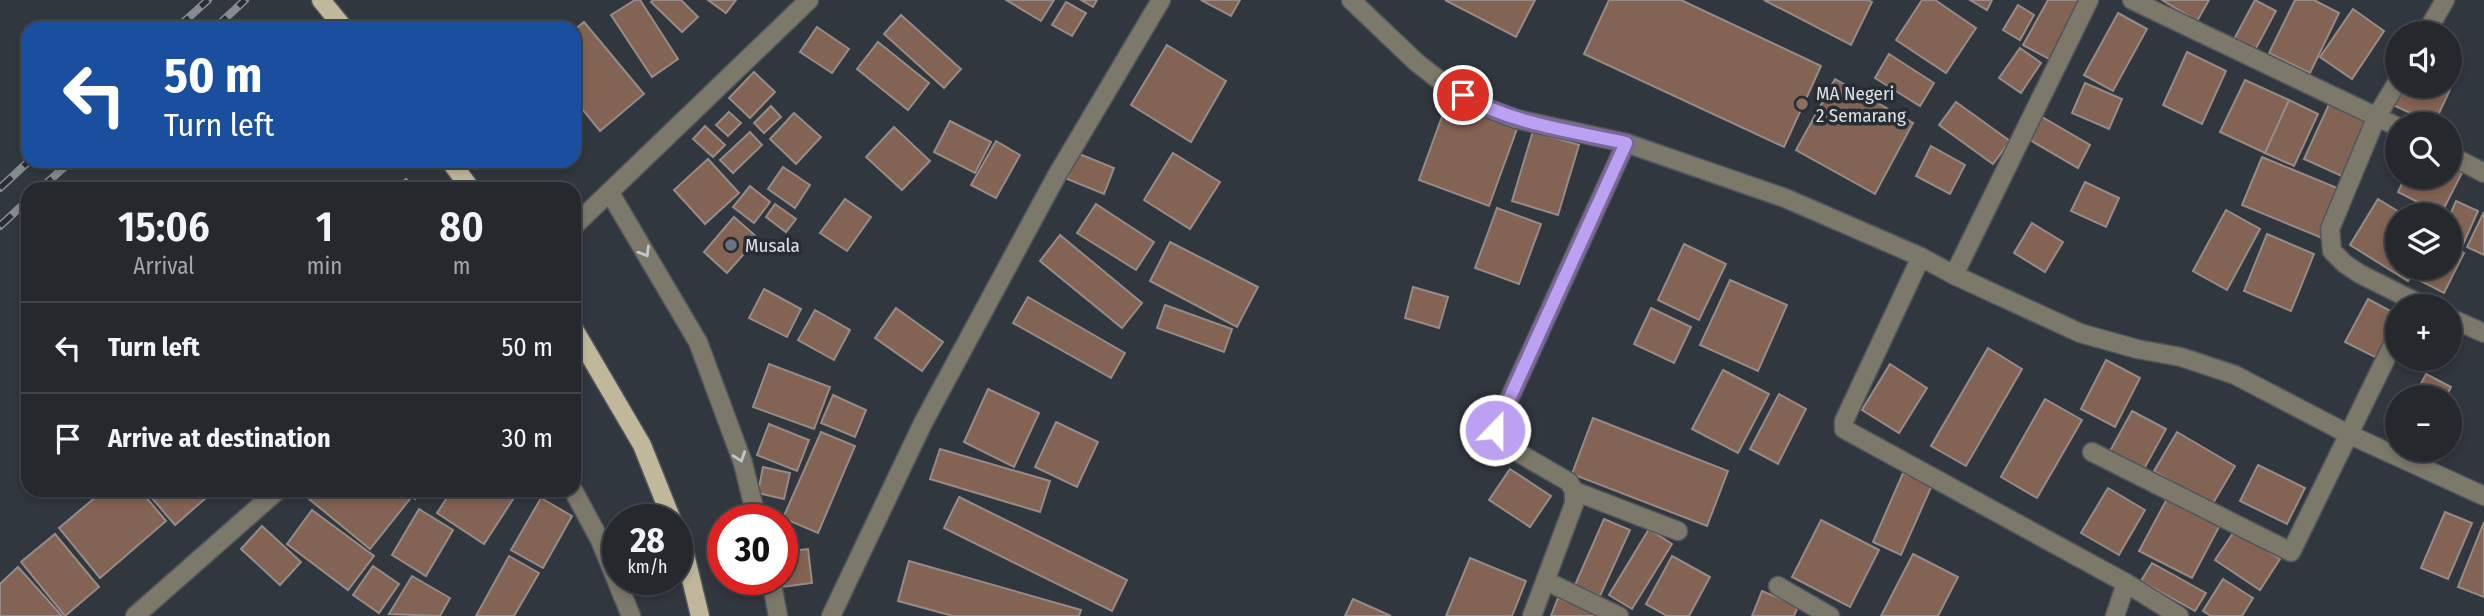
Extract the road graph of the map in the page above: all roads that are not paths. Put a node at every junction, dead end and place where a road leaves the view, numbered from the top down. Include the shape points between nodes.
1 (321, 0) edge
2 (809, 0) edge
3 (1161, 0) edge
4 (1351, 0) edge
5 (2089, 0) edge
6 (2132, 0) edge
7 (2445, 0) edge
8 (338, 21) edge
9 (2433, 21) edge
10 (2388, 98) edge
11 (2377, 116) junction
12 (2385, 120) edge
13 (1626, 143) junction
14 (2462, 161) edge
15 (2484, 173) edge
16 (610, 193) junction
17 (581, 220) edge
18 (1921, 257) junction
19 (1954, 275) junction
20 (2396, 294) edge
21 (2462, 323) edge
22 (2484, 333) edge
23 (581, 341) edge
24 (2385, 360) edge
25 (2348, 434) junction
26 (2092, 452) dead end
27 (1574, 491) junction
28 (2484, 496) edge
29 (270, 497) edge
30 (577, 497) edge
31 (666, 504) edge
32 (753, 504) edge
33 (1678, 531) dead end
34 (1546, 581) junction
35 (2126, 583) junction
36 (1778, 586) dead end
37 (693, 587) edge
38 (774, 595) edge
39 (135, 616) edge
40 (631, 616) edge
41 (700, 616) edge
42 (778, 616) edge
43 (831, 616) edge
44 (1532, 616) edge
45 (1619, 616) edge
46 (1830, 616) edge
47 (2115, 616) edge
48 (2179, 616) edge

1 - 8 main road
2 - 16 street
3 - 43 street via 1057,175 923,423
4 - 13 street via 1416,62 1482,106 1516,119
5 - 19 street
6 - 11 street
7 - 9 street
10 - 11 street
11 - 12 street
11 - 20 street via 2330,229 2332,251 2345,264
13 - 18 street via 1785,198
13 - 27 street via 1495,430 1498,441 1569,482
14 - 15 street
16 - 17 street
16 -> 32 street via 698,342 743,463
18 - 19 street
18 - 35 street via 1844,429
19 - 25 street via 2080,333 2235,375
21 - 22 street
23 - 31 main road via 642,445
24 - 25 street
25 - 26 street via 2291,552
25 - 28 street
27 - 33 street
27 - 34 street via 1574,504
29 - 39 street
30 - 40 street
34 - 44 street
34 - 45 street
35 - 47 street
35 - 48 street
36 - 46 street
37 - 41 main road
38 - 42 street

